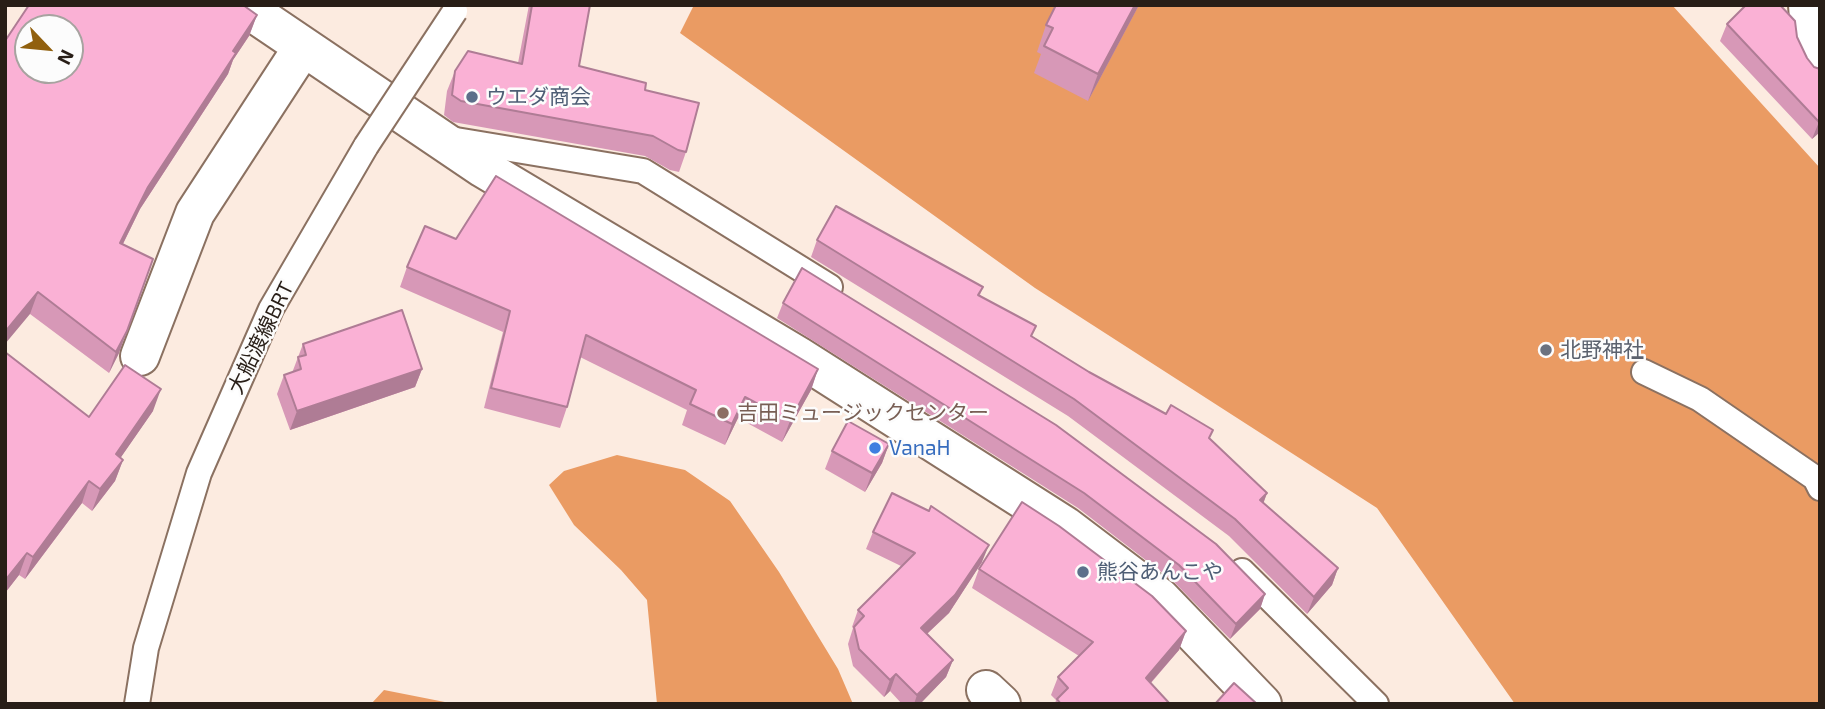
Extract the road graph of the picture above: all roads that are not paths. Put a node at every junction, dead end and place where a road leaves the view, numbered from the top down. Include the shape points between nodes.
1 (242, 5) edge
2 (1808, 5) edge
3 (457, 8) edge
4 (303, 47) junction
5 (1820, 66) edge
6 (436, 136) junction
7 (845, 296) edge
8 (140, 356) dead end
9 (1644, 372) dead end
10 (1820, 488) edge
11 (1229, 558) edge
12 (136, 704) edge
13 (1262, 704) edge
14 (1376, 704) edge

1 - 4 street
2 - 5 street via 1811,46
3 - 12 lane, 大船渡線BRT, bridge via 411,73 271,309 199,474 146,648
4 - 6 street
4 - 8 street via 195,213
6 - 7 lane via 643,171
6 - 13 street via 798,356 1065,526 1160,598
9 - 10 lane via 1700,400 1815,478
11 - 14 lane

